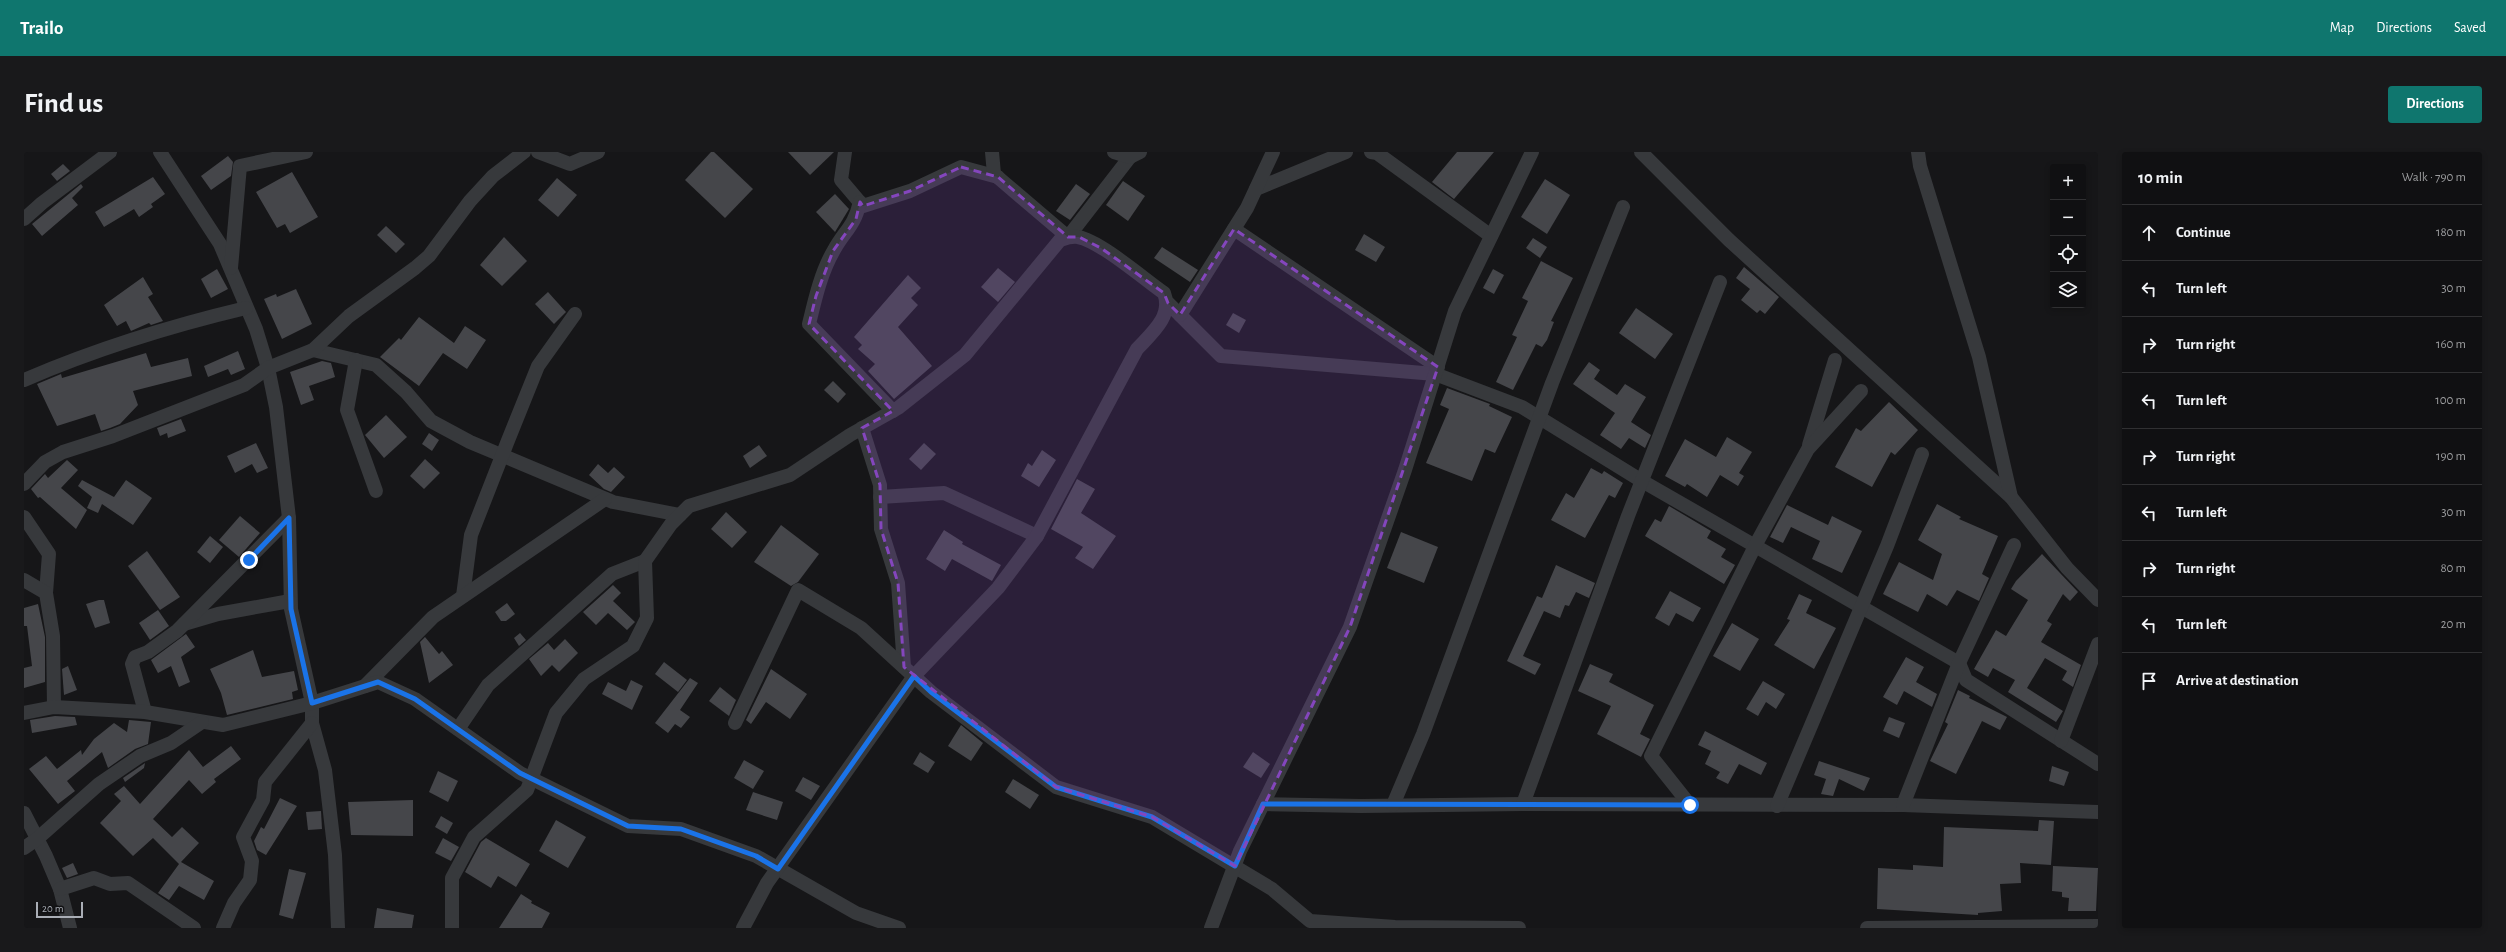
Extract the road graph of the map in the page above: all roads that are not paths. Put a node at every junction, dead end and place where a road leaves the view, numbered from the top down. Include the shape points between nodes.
1 (110, 152) edge
2 (160, 152) edge
3 (306, 152) edge
4 (538, 152) edge
5 (598, 152) edge
6 (845, 152) edge
7 (992, 152) edge
8 (1114, 152) edge
9 (1273, 152) edge
10 (1346, 152) edge
11 (1371, 152) edge
12 (1532, 152) edge
13 (1641, 152) edge
14 (1918, 152) edge
15 (523, 153) edge
16 (1135, 154) edge
17 (998, 177) junction
18 (1256, 189) junction
19 (860, 202) junction
20 (1623, 207) dead end
21 (24, 219) edge
22 (1234, 229) junction
23 (1491, 236) junction
24 (1068, 237) junction
25 (231, 270) junction
26 (1720, 282) dead end
27 (1168, 303) junction
28 (246, 308) junction
29 (575, 314) dead end
30 (1180, 315) junction
31 (313, 350) junction
32 (356, 360) junction
33 (1835, 360) dead end
34 (268, 368) junction
35 (1437, 371) junction
36 (24, 380) edge
37 (1861, 391) dead end
38 (893, 411) junction
39 (1539, 417) junction
40 (862, 428) junction
41 (1808, 449) junction
42 (1922, 454) dead end
43 (502, 456) junction
44 (1642, 481) junction
45 (24, 484) edge
46 (376, 491) dead end
47 (880, 497) junction
48 (2011, 497) junction
49 (605, 499) junction
50 (680, 515) junction
51 (24, 517) edge
52 (289, 518) junction
53 (1038, 536) junction
54 (1756, 544) junction
55 (2014, 545) dead end
56 (645, 561) junction
57 (24, 580) edge
58 (46, 593) junction
59 (463, 596) junction
60 (2098, 600) edge
61 (290, 601) junction
62 (1861, 606) junction
63 (183, 624) junction
64 (2098, 644) edge
65 (1959, 663) junction
66 (909, 672) junction
67 (365, 686) junction
68 (312, 703) junction
69 (54, 707) junction
70 (145, 712) junction
71 (24, 713) edge
72 (202, 722) junction
73 (312, 723) junction
74 (735, 723) dead end
75 (458, 729) junction
76 (2062, 741) junction
77 (2098, 764) edge
78 (532, 778) junction
79 (1263, 804) junction
80 (1523, 804) junction
81 (1393, 805) junction
82 (1690, 805) junction
83 (1903, 805) junction
84 (1777, 806) junction
85 (2098, 812) edge
86 (24, 813) edge
87 (37, 839) junction
88 (24, 848) edge
89 (1235, 866) junction
90 (778, 869) junction
91 (60, 889) junction
92 (2098, 926) edge
93 (70, 928) edge
94 (194, 928) edge
95 (223, 928) edge
96 (338, 928) edge
97 (452, 928) edge
98 (743, 928) edge
99 (899, 928) edge
100 (1211, 928) edge
101 (1519, 928) edge
102 (1867, 928) edge

1 - 21 street
2 - 25 street via 220,244
3 - 25 street via 240,166
4 - 5 street via 570,164
6 - 19 street via 841,180
7 - 17 street via 994,174
8 - 16 street
9 - 18 street
10 - 18 street
11 - 23 street via 1377,153
12 - 23 street
13 - 48 street via 1730,240
14 - 48 street via 1920,166 1979,357
15 - 31 street via 493,176 470,201 429,256 349,316
16 - 24 street
17 - 19 street via 961,167 910,191 863,206
17 - 24 street
18 - 22 street
19 - 38 street via 856,219 834,251 816,296 810,324
20 - 39 street
22 - 30 street
22 - 35 street
23 - 35 street via 1455,312
24 - 27 street via 1079,237 1101,248 1164,293
24 - 38 street via 1060,240 1052,248 965,354
25 - 28 street
26 - 44 street
27 - 30 street
27 - 53 street via 1166,313 1155,330 1137,349
28 - 34 street via 256,329
28 - 36 street via 177,325
29 - 43 street via 538,366
30 - 35 street via 1221,356
31 - 32 street
31 - 34 street
32 - 43 street via 376,364 406,392 431,421
32 - 46 street via 347,410
33 - 41 street
34 - 45 street via 244,385 113,436 63,452 45,462
34 - 52 street via 276,407
35 - 39 street via 1522,407
35 - 79 street via 1406,470 1350,627
37 - 41 street
38 - 40 street
39 - 44 street
39 - 81 street via 1423,734
40 - 47 street via 880,485
40 - 50 street via 790,475 689,506
41 - 54 street
42 - 62 street
43 - 49 street
43 - 59 street via 472,535
44 - 54 street
44 - 80 street
47 - 53 street via 944,493
47 - 66 street via 880,529 898,583
48 - 60 street via 2067,568
49 - 50 street
49 - 59 street
50 - 56 street
51 - 58 street via 49,554
52 - 61 street
52 - 63 street
53 - 66 street via 998,588
54 - 62 street
54 - 82 street via 1651,756
55 - 65 street
56 - 75 street via 612,574 488,685
56 - 78 street via 647,618 633,646 584,679 556,713
57 - 58 street
58 - 69 street via 53,636
59 - 67 street via 433,617
61 - 63 street via 218,614
61 - 68 street
62 - 65 street
62 - 84 street
63 - 70 street via 148,652 136,657 132,664
64 - 76 street
65 - 76 street via 1966,680
65 - 83 street
66 - 74 street via 861,628 798,590
66 - 89 street via 931,692 1056,787 1152,817
66 - 90 street
67 - 68 street
67 - 75 street via 378,682 415,699
68 - 72 street via 223,725
68 - 73 street
69 - 70 street
69 - 71 street
70 - 72 street
72 - 87 street via 171,743 140,756 99,784
73 - 95 street via 265,782 263,800 243,837 252,861 250,880 234,903
73 - 96 street via 325,770 335,855
75 - 78 street via 520,773
76 - 77 street
78 - 90 street via 628,826 681,829 756,856
78 - 97 street via 528,790 474,837 452,878
79 - 81 street
79 - 89 street
80 - 81 street
80 - 82 street
82 - 84 street
83 - 84 street
83 - 85 street
86 - 87 street
87 - 88 street
87 - 91 street
89 - 100 street
89 - 101 street via 1272,889 1310,921 1395,927
90 - 98 street via 767,883
90 - 99 street via 856,913
91 - 93 street
91 - 94 street via 94,878 110,884 128,883
92 - 102 street

